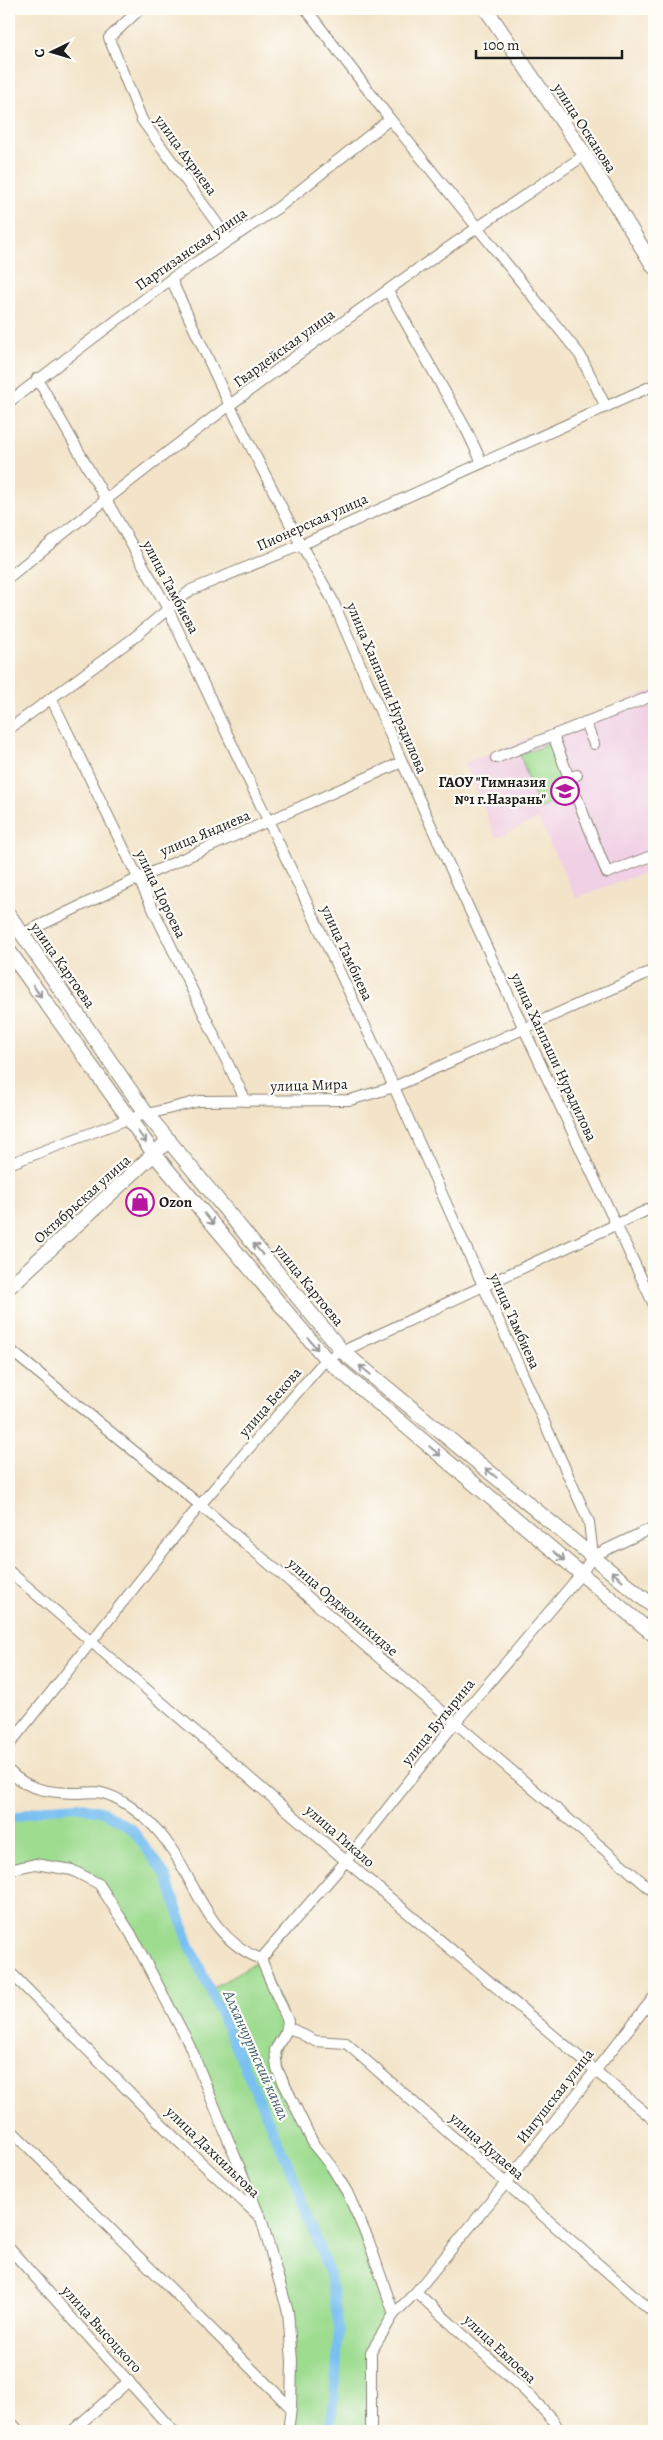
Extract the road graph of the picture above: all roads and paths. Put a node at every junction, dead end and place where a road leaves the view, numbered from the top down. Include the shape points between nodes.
1 (140, 9) edge
2 (306, 9) edge
3 (486, 9) edge
4 (390, 119) junction
5 (585, 155) junction
6 (477, 227) junction
7 (229, 240) junction
8 (654, 267) edge
9 (171, 279) junction
10 (388, 291) junction
11 (37, 378) junction
12 (654, 385) edge
13 (9, 402) edge
14 (230, 406) junction
15 (606, 407) junction
16 (482, 463) junction
17 (106, 498) junction
18 (301, 545) junction
19 (9, 577) edge
20 (167, 607) junction
21 (654, 694) edge
22 (51, 698) junction
23 (585, 722) junction
24 (9, 729) edge
25 (553, 735) junction
26 (594, 744) dead end
27 (496, 758) dead end
28 (402, 762) junction
29 (269, 822) junction
30 (654, 855) edge
31 (137, 879) junction
32 (9, 915) edge
33 (22, 934) junction
34 (9, 951) edge
35 (654, 970) edge
36 (524, 1029) junction
37 (394, 1087) junction
38 (246, 1101) junction
39 (146, 1113) junction
40 (128, 1119) junction
41 (169, 1140) junction
42 (155, 1155) junction
43 (9, 1164) edge
44 (654, 1207) edge
45 (618, 1224) junction
46 (9, 1287) edge
47 (484, 1287) junction
48 (654, 1305) edge
49 (9, 1349) edge
50 (342, 1351) junction
51 (326, 1359) junction
52 (200, 1505) junction
53 (654, 1526) edge
54 (593, 1556) junction
55 (9, 1571) edge
56 (581, 1574) junction
57 (654, 1607) edge
58 (654, 1635) edge
59 (91, 1640) junction
60 (455, 1723) junction
61 (9, 1745) edge
62 (9, 1771) edge
63 (346, 1861) junction
64 (9, 1870) edge
65 (654, 1892) edge
66 (261, 1959) junction
67 (9, 1971) edge
68 (654, 1997) edge
69 (288, 2027) junction
70 (594, 2070) junction
71 (654, 2120) edge
72 (9, 2128) edge
73 (506, 2183) junction
74 (261, 2218) junction
75 (9, 2248) edge
76 (416, 2292) junction
77 (654, 2313) edge
78 (394, 2314) junction
79 (129, 2381) junction
80 (292, 2408) junction
81 (9, 2420) edge
82 (19, 2431) edge
83 (72, 2431) edge
84 (173, 2431) edge
85 (288, 2431) edge
86 (370, 2431) edge
87 (560, 2431) edge

1 - 7 street, улица Ахриева via 109,38 142,120
2 - 4 street
3 - 5 main road, улица Осканова
4 - 6 street
4 - 7 street, Партизанская улица via 279,207
5 - 6 street, Гвардейская улица
5 - 8 main road, улица Осканова
6 - 10 street, Гвардейская улица
6 - 15 street via 580,355
7 - 9 street, Партизанская улица
9 - 11 street, Партизанская улица
9 - 14 street, улица Ханпаши Нурадилова
10 - 14 street, Гвардейская улица
10 - 16 street
11 - 13 street, Партизанская улица
11 - 17 street, улица Тамбиева
12 - 15 street, Пионерская улица
14 - 17 street, Гвардейская улица
14 - 18 street, улица Ханпаши Нурадилова
15 - 16 street, Пионерская улица
16 - 18 street, Пионерская улица
17 - 19 street, Гвардейская улица
17 - 20 street, улица Тамбиева
18 - 20 street, Пионерская улица via 191,590
18 - 28 street, улица Ханпаши Нурадилова via 332,599
20 - 22 street, Пионерская улица via 131,640
20 - 29 street, улица Тамбиева
21 - 23 street
22 - 24 street, Пионерская улица
22 - 31 street, улица Цороева
23 - 25 street
23 - 26 street
25 - 27 street
25 - 30 street via 573,776 607,873
28 - 29 street, улица Яндиева
28 - 36 street, улица Ханпаши Нурадилова
29 - 31 street, улица Яндиева
29 - 37 street, улица Тамбиева
31 - 33 street, улица Яндиева
31 - 38 street, улица Цороева
32 - 33 main road, улица Картоева
33 - 39 main road, улица Картоева
34 -> 40 main road
35 - 36 street, улица Мира
36 - 37 street, улица Мира
36 - 45 street, улица Ханпаши Нурадилова
37 - 38 street, улица Мира via 350,1100
37 - 47 street, улица Тамбиева
38 - 39 street, улица Мира via 199,1101
39 - 40 street, улица Мира
39 - 41 main road, улица Картоева
40 -> 42 main road
40 - 43 street, улица Мира
41 - 42 main road, Октябрьская улица
50 -> 41 main road, улица Картоева
42 - 46 main road, Октябрьская улица
42 -> 51 main road
44 - 45 street, улица Бекова
45 - 47 street, улица Бекова
45 - 48 street, улица Ханпаши Нурадилова
47 - 50 street, улица Бекова
47 - 54 street, улица Тамбиева via 589,1522
49 - 52 street, улица Орджоникидзе
50 - 51 street, улица Бекова
54 -> 50 main road, улица Картоева
51 - 52 street, улица Бекова
51 -> 56 main road
52 - 59 street, улица Бекова
52 - 60 street, улица Орджоникидзе
53 - 54 street
54 - 56 street, улица Бутырина
57 -> 54 main road, улица Картоева
55 - 59 street, улица Гикало
56 - 58 main road
56 - 60 street, улица Бутырина
59 - 61 street, улица Бекова
59 - 63 street, улица Гикало
60 - 63 street, улица Бутырина
60 - 65 street, улица Орджоникидзе
62 - 66 street via 32,1788 51,1792 101,1792 121,1800 149,1821 173,1851 222,1933 245,1953
63 - 66 street, улица Бутырина
63 - 70 street, улица Гикало
64 - 74 street via 35,1864 72,1870 99,1884 131,1934 189,2044
66 - 69 street
67 - 74 street, улица Дахкильгова
68 - 70 street, Ингушская улица
69 - 73 street, улица Дудаева via 315,2042 346,2043
69 - 78 street via 275,2050 277,2069 314,2145 347,2192 368,2239
70 - 71 street, улица Гикало
70 - 73 street, Ингушская улица
72 - 80 street
73 - 76 street, Ингушская улица
73 - 77 street, улица Дудаева
74 - 80 street, улица Дахкильгова via 288,2312
75 - 79 street, улица Высоцкого
76 - 78 street, Ингушская улица
76 - 87 street, улица Евлоева via 526,2392
78 - 86 street, Ингушская улица via 371,2352
79 - 83 street
79 - 84 street, улица Высоцкого
80 - 85 street, улица Дахкильгова
81 - 82 street

